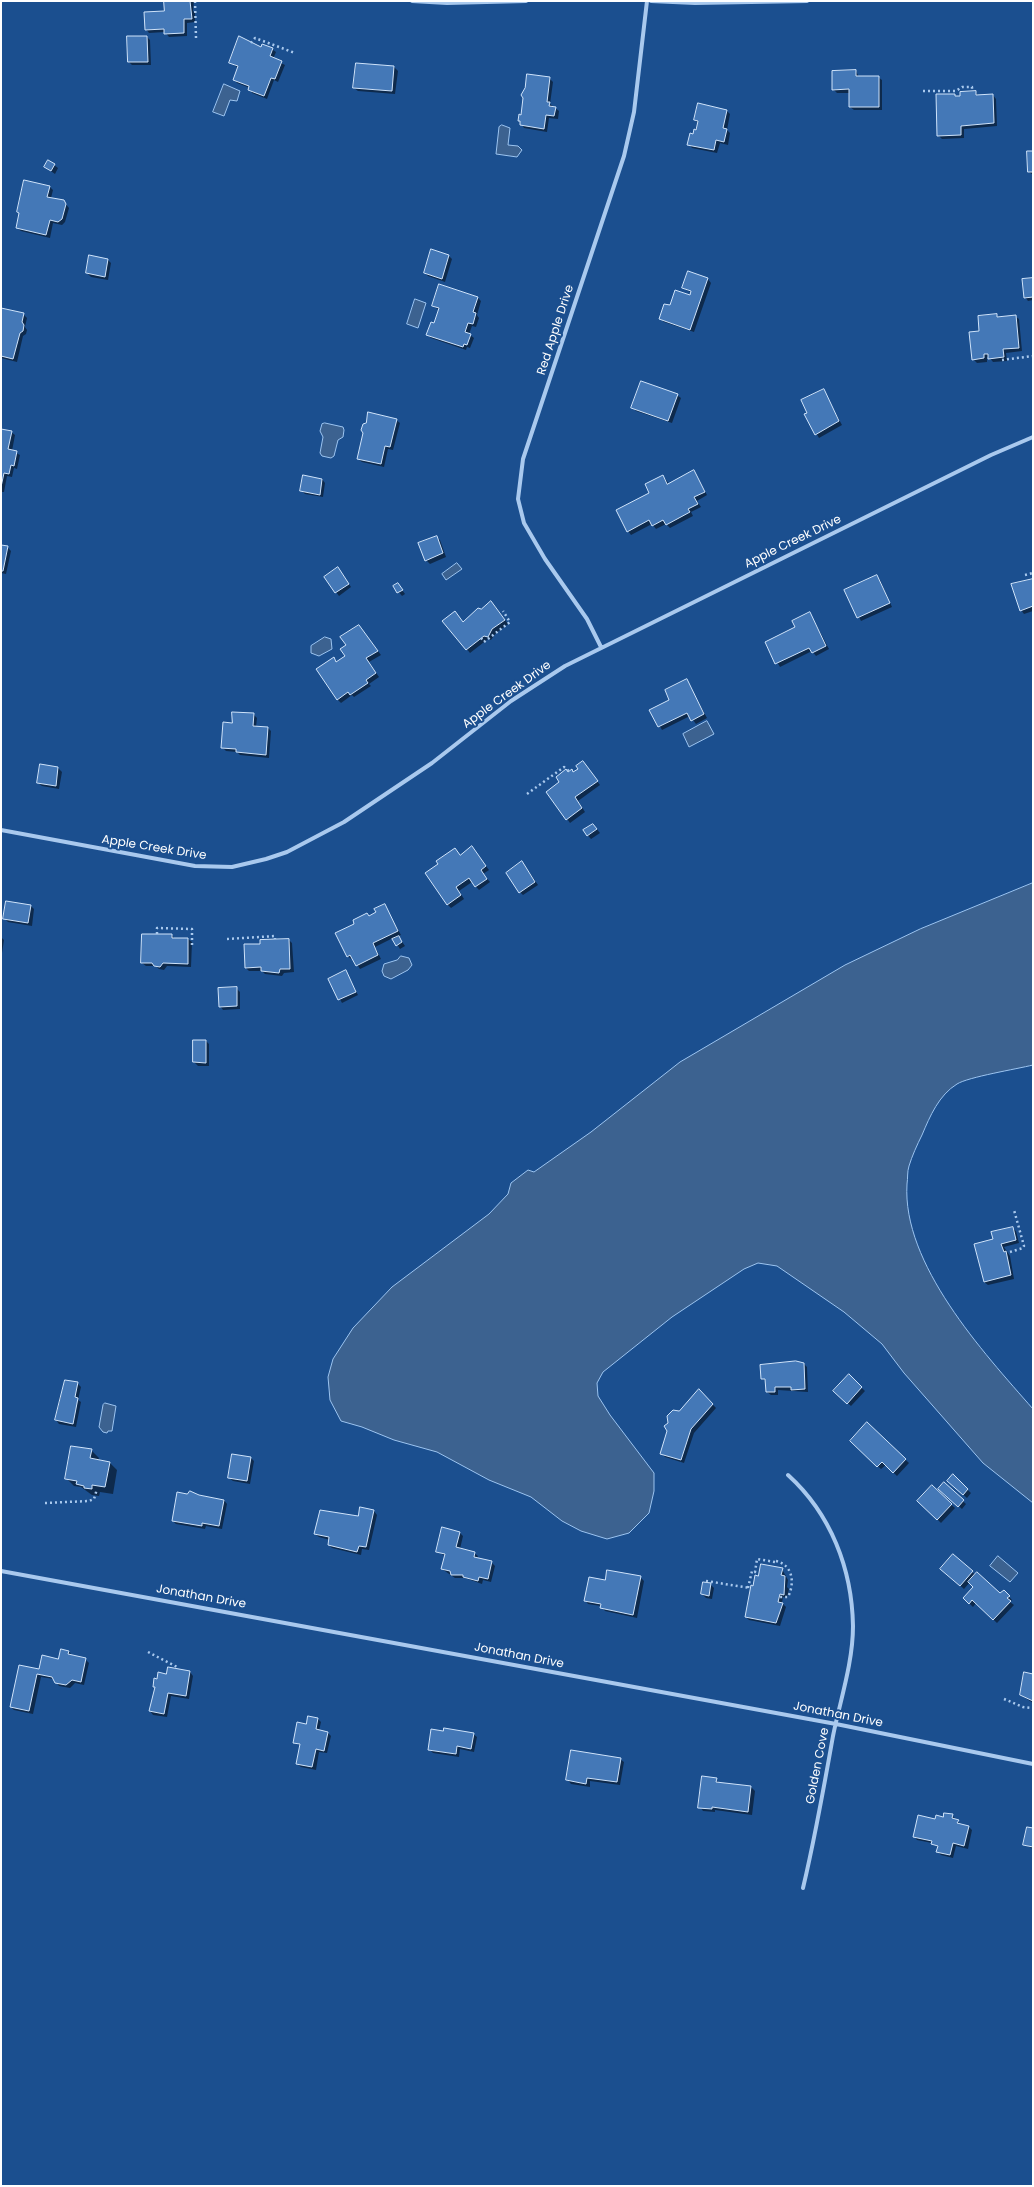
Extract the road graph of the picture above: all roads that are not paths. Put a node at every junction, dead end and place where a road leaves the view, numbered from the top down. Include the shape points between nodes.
1 (412, 1) edge
2 (526, 1) edge
3 (647, 1) edge
4 (651, 1) edge
5 (807, 1) edge
6 (1033, 437) edge
7 (601, 646) junction
8 (1, 830) edge
9 (788, 1475) dead end
10 (1, 1571) edge
11 (836, 1724) junction
12 (1033, 1764) edge
13 (803, 1888) dead end

1 - 2 street
3 - 7 street, Red Apple Drive via 634,112 624,156 523,459 519,485 520,512 529,533 587,619
4 - 5 street
6 - 7 street, Apple Creek Drive via 991,455
7 - 8 street, Apple Creek Drive via 539,682 432,763 344,822 287,852 266,859 232,866 195,866
9 - 11 street, Golden Cove via 802,1488 826,1522 845,1565 853,1627
10 - 11 street, Jonathan Drive
11 - 12 street, Jonathan Drive
11 - 13 street, Golden Cove

